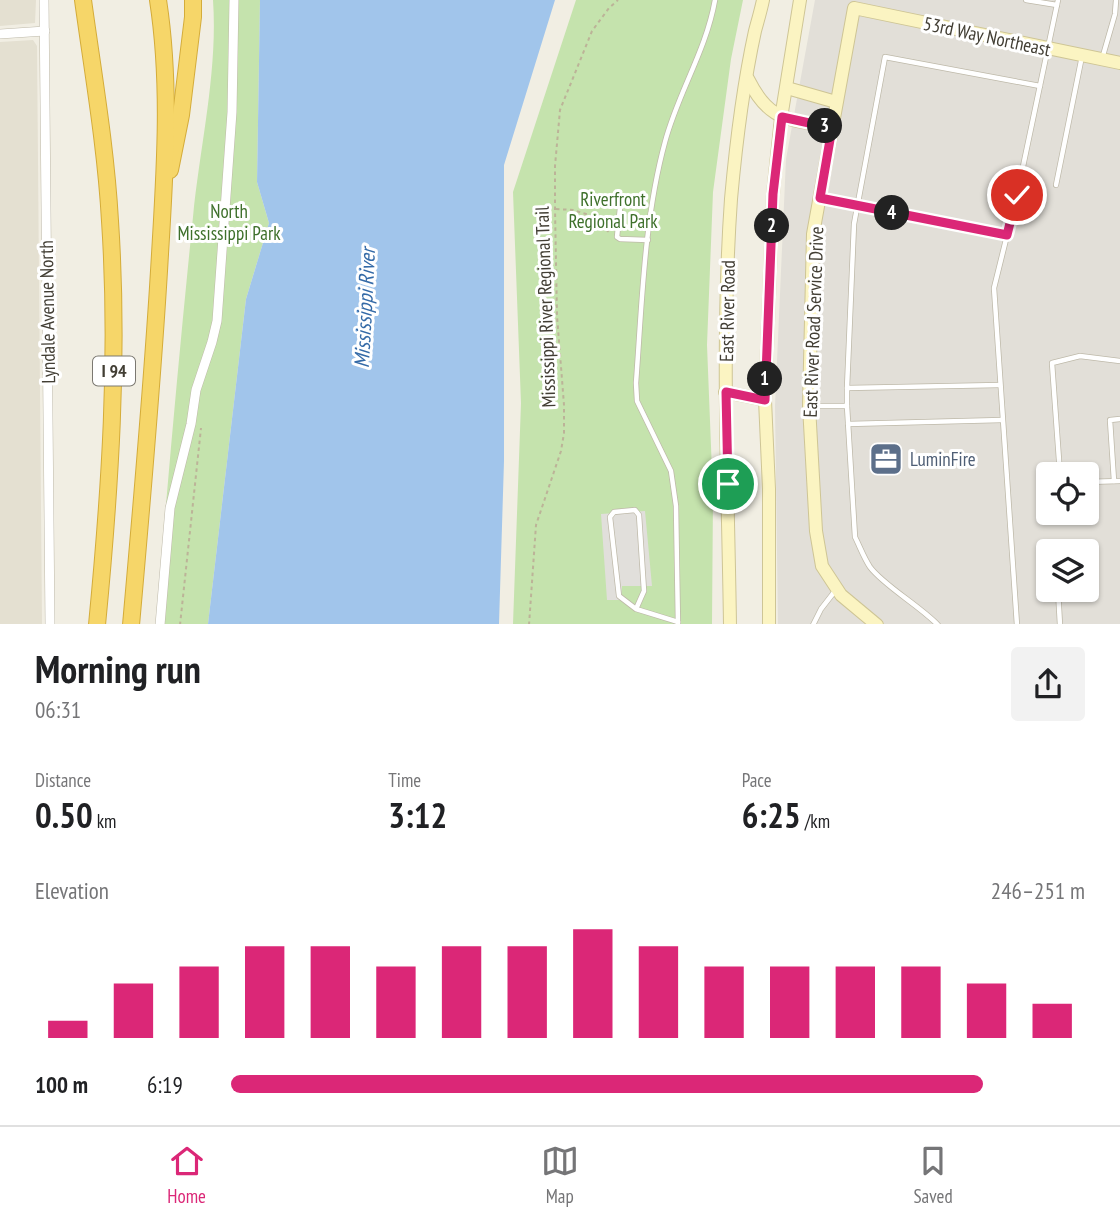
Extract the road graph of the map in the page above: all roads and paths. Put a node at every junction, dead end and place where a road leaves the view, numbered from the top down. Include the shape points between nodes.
1 (44, 0) edge
2 (83, 0) edge
3 (90, 0) edge
4 (158, 0) edge
5 (190, 0) edge
6 (234, 0) edge
7 (618, 0) edge
8 (715, 0) edge
9 (763, 0) edge
10 (800, 0) edge
11 (1026, 0) edge
12 (1116, 0) edge
13 (1057, 3) edge
14 (855, 4) edge
15 (1117, 15) edge
16 (45, 30) junction
17 (0, 34) edge
18 (1048, 48) junction
19 (1082, 55) junction
20 (1101, 60) junction
21 (1120, 63) edge
22 (747, 79) junction
23 (1040, 86) junction
24 (787, 88) junction
25 (836, 102) junction
26 (99, 117) junction
27 (782, 117) junction
28 (832, 128) junction
29 (1056, 185) dead end
30 (820, 198) junction
31 (163, 203) junction
32 (859, 206) junction
33 (620, 208) dead end
34 (555, 209) junction
35 (1007, 235) junction
36 (617, 237) junction
37 (648, 240) junction
38 (1120, 361) edge
39 (1000, 385) junction
40 (847, 388) junction
41 (726, 392) junction
42 (765, 400) junction
43 (809, 406) junction
44 (847, 406) junction
45 (1002, 419) junction
46 (1120, 419) edge
47 (848, 424) junction
48 (1059, 462) edge
49 (1117, 481) edge
50 (1099, 482) edge
51 (836, 590) junction
52 (1059, 602) edge
53 (636, 609) junction
54 (678, 623) edge
55 (50, 624) edge
56 (97, 624) edge
57 (131, 624) edge
58 (160, 624) edge
59 (529, 624) edge
60 (730, 624) edge
61 (769, 624) edge
62 (814, 624) edge
63 (876, 624) edge
64 (937, 624) edge
65 (1017, 624) edge
66 (1060, 624) edge

1 - 16 street, Lyndale Avenue North
2 - 26 highway, I 94
3 - 26 highway
4 - 31 highway, I 94 via 165,75
5 - 31 highway via 188,57
6 - 58 street via 232,112 217,321 196,390 170,508
7 - 34 path, Mississippi River Regional Trail via 592,31 560,110
8 - 37 lane via 706,39 665,142
9 - 22 street, East River Road
10 - 24 street, East River Road
11 - 13 lane
12 - 15 lane
13 - 18 lane
14 - 18 street, 53rd Way Northeast
14 - 25 street, East River Road Service Drive
15 - 20 lane
16 - 17 street
16 - 55 street, Lyndale Avenue North
18 - 19 street, 53rd Way Northeast
18 - 23 lane
19 - 20 street, 53rd Way Northeast
19 - 29 lane
20 - 21 street, 53rd Way Northeast
22 - 27 street via 757,98
22 - 41 street, East River Road via 732,198
23 - 32 lane via 886,57
23 - 35 lane
24 - 25 street
24 - 27 street, East River Road
25 - 28 street, East River Road Service Drive
26 - 56 highway, I 94 via 111,230 114,350 111,468
27 - 28 street
27 - 42 street, East River Road via 773,194
28 - 30 street, East River Road Service Drive
30 - 32 lane
30 - 43 street, East River Road Service Drive via 812,256
31 - 57 highway, I 94
32 - 35 lane
32 - 40 lane via 854,224
33 - 36 lane
34 - 36 path via 589,215
34 - 59 path, Mississippi River Regional Trail via 564,433 536,525
35 - 39 lane via 994,288
36 - 37 lane
37 - 54 lane via 636,401 671,471
38 - 48 lane via 1080,356 1052,363
39 - 40 lane
39 - 45 lane
40 - 44 lane
41 - 42 street
41 - 60 street, East River Road
42 - 61 street, East River Road
43 - 44 lane
43 - 51 street, East River Road Service Drive via 818,551
44 - 47 lane
45 - 47 lane
45 - 65 lane
46 - 49 lane via 1110,420
47 - 64 lane via 855,537 871,569
49 - 50 lane
51 - 62 lane
51 - 63 street, East River Road Service Drive
52 - 66 lane
53 - 53 lane via 644,591 639,515 621,509 610,517 619,596
53 - 54 lane

